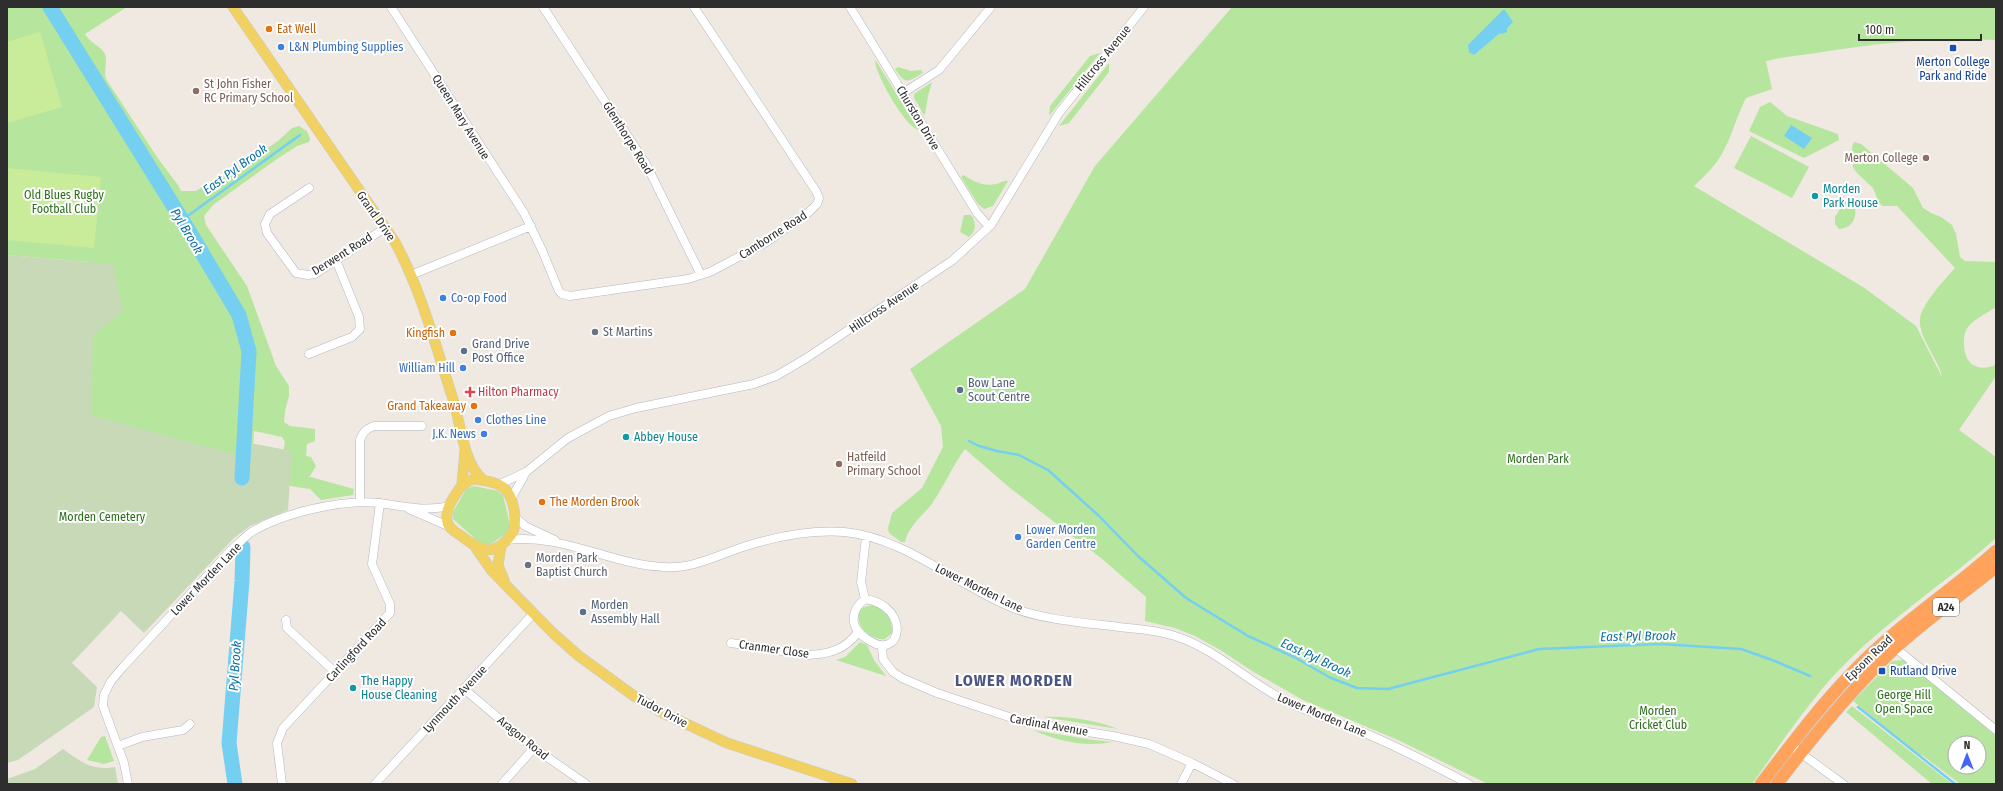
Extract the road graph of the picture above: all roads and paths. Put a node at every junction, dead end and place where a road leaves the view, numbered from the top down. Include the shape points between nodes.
1 (233, 7) edge
2 (391, 7) edge
3 (543, 7) edge
4 (694, 7) edge
5 (850, 7) edge
6 (991, 7) edge
7 (1144, 7) edge
8 (903, 93) junction
9 (309, 188) dead end
10 (531, 226) junction
11 (989, 227) junction
12 (385, 228) junction
13 (336, 260) junction
14 (411, 275) junction
15 (701, 275) junction
16 (570, 296) joint
17 (309, 354) dead end
18 (422, 426) dead end
19 (465, 451) junction
20 (526, 472) junction
21 (483, 480) junction
22 (462, 484) junction
23 (498, 485) junction
24 (511, 499) junction
25 (360, 502) junction
26 (380, 503) junction
27 (449, 506) junction
28 (407, 508) junction
29 (515, 517) junction
30 (448, 526) junction
31 (866, 537) junction
32 (504, 543) junction
33 (561, 543) junction
34 (476, 548) junction
35 (1996, 551) edge
36 (1994, 565) edge
37 (504, 582) junction
38 (865, 599) junction
39 (534, 613) junction
40 (286, 620) dead end
41 (858, 632) junction
42 (731, 644) dead end
43 (1891, 644) junction
44 (882, 646) junction
45 (335, 672) junction
46 (464, 689) junction
47 (190, 724) dead end
48 (1996, 730) edge
49 (118, 746) junction
50 (534, 748) junction
51 (1796, 749) junction
52 (1192, 763) junction
53 (128, 784) edge
54 (282, 784) edge
55 (375, 784) edge
56 (502, 784) edge
57 (586, 784) edge
58 (852, 784) edge
59 (1181, 784) edge
60 (1234, 784) edge
61 (1469, 784) edge
62 (1761, 784) edge
63 (1777, 784) edge
64 (1843, 784) edge

1 - 12 main road, Grand Drive
2 - 10 street, Queen Mary Avenue
3 - 15 street, Glenthorpe Road via 646,164
4 - 15 street, Camborne Road via 816,191 818,198 813,209 765,243
5 - 8 street, Churston Drive
6 - 8 street via 939,70
7 - 11 street, Hillcross Avenue via 1059,113
8 - 11 street, Churston Drive via 977,213
9 - 13 street, Derwent Road via 270,214 266,219 265,229 296,273 315,274
10 - 14 street
10 - 16 street, Queen Mary Avenue via 559,292
11 - 20 street, Hillcross Avenue via 966,250 942,267 784,372 754,384 609,416 568,438
12 - 13 street, Derwent Road
12 - 14 main road, Grand Drive
13 - 17 street via 359,317 360,329 352,337
14 - 19 main road, Grand Drive via 454,402
15 - 16 street, Camborne Road
18 - 25 street via 374,426 363,433 360,440
19 - 21 main road, Grand Drive via 477,475
19 - 22 main road, Grand Drive
20 - 23 street, Hillcross Avenue
20 - 24 street, Hillcross Avenue
21 - 22 main road via 474,479
21 - 23 main road
22 - 27 main road
23 - 24 main road via 504,488
24 - 29 main road
25 - 26 street, Lower Morden Lane
25 - 49 street, Lower Morden Lane via 309,510 281,520 250,533 232,549 111,681 104,695 103,706
26 - 28 street, Lower Morden Lane
26 - 45 street, Carlingford Road via 372,564 390,604 390,613
27 - 28 street, Lower Morden Lane via 438,509
27 - 30 main road via 446,519
28 - 30 street, Lower Morden Lane
29 - 32 main road via 515,526
29 - 33 street, Lower Morden Lane via 525,526
30 - 34 main road
31 - 33 street, Lower Morden Lane via 847,532 786,537 674,568 646,565
31 - 38 street via 861,582
31 - 61 street, Lower Morden Lane via 902,550 1020,610 1094,624 1157,631 1187,640 1286,701 1386,742
32 - 33 street, Lower Morden Lane via 528,539
32 - 34 main road via 486,550
32 - 37 main road, Tudor Drive via 498,565
34 - 37 main road, Tudor Drive via 492,571
35 - 36 highway, Epsom Road / A24
36 - 43 highway, Epsom Road / A24
37 - 39 main road, Tudor Drive
38 - 41 street via 857,605 854,612
38 - 44 street via 879,602 895,619 897,629 894,639 888,645
39 - 46 street, Lynmouth Avenue
39 - 58 main road, Tudor Drive via 579,656 650,706 726,743
40 - 45 street via 287,628
41 - 42 street, Cranmer Close via 840,649 820,655
41 - 44 street via 873,644
43 - 48 street
43 - 51 highway, Epsom Road / A24 via 1864,679
44 - 52 street, Cardinal Avenue via 883,659 893,672 960,702 1024,722 1132,740 1167,751
45 - 54 street, Carlingford Road via 279,736 277,743
46 - 50 street, Aragon Road
46 - 55 street, Lynmouth Avenue
47 - 49 street via 183,730 148,735
49 - 53 street, Lower Morden Lane
50 - 56 street
50 - 57 street, Aragon Road
51 - 62 highway, Epsom Road / A24
51 - 63 highway, Epsom Road / A24
51 - 64 street
52 - 59 street
52 - 60 street, Cardinal Avenue

